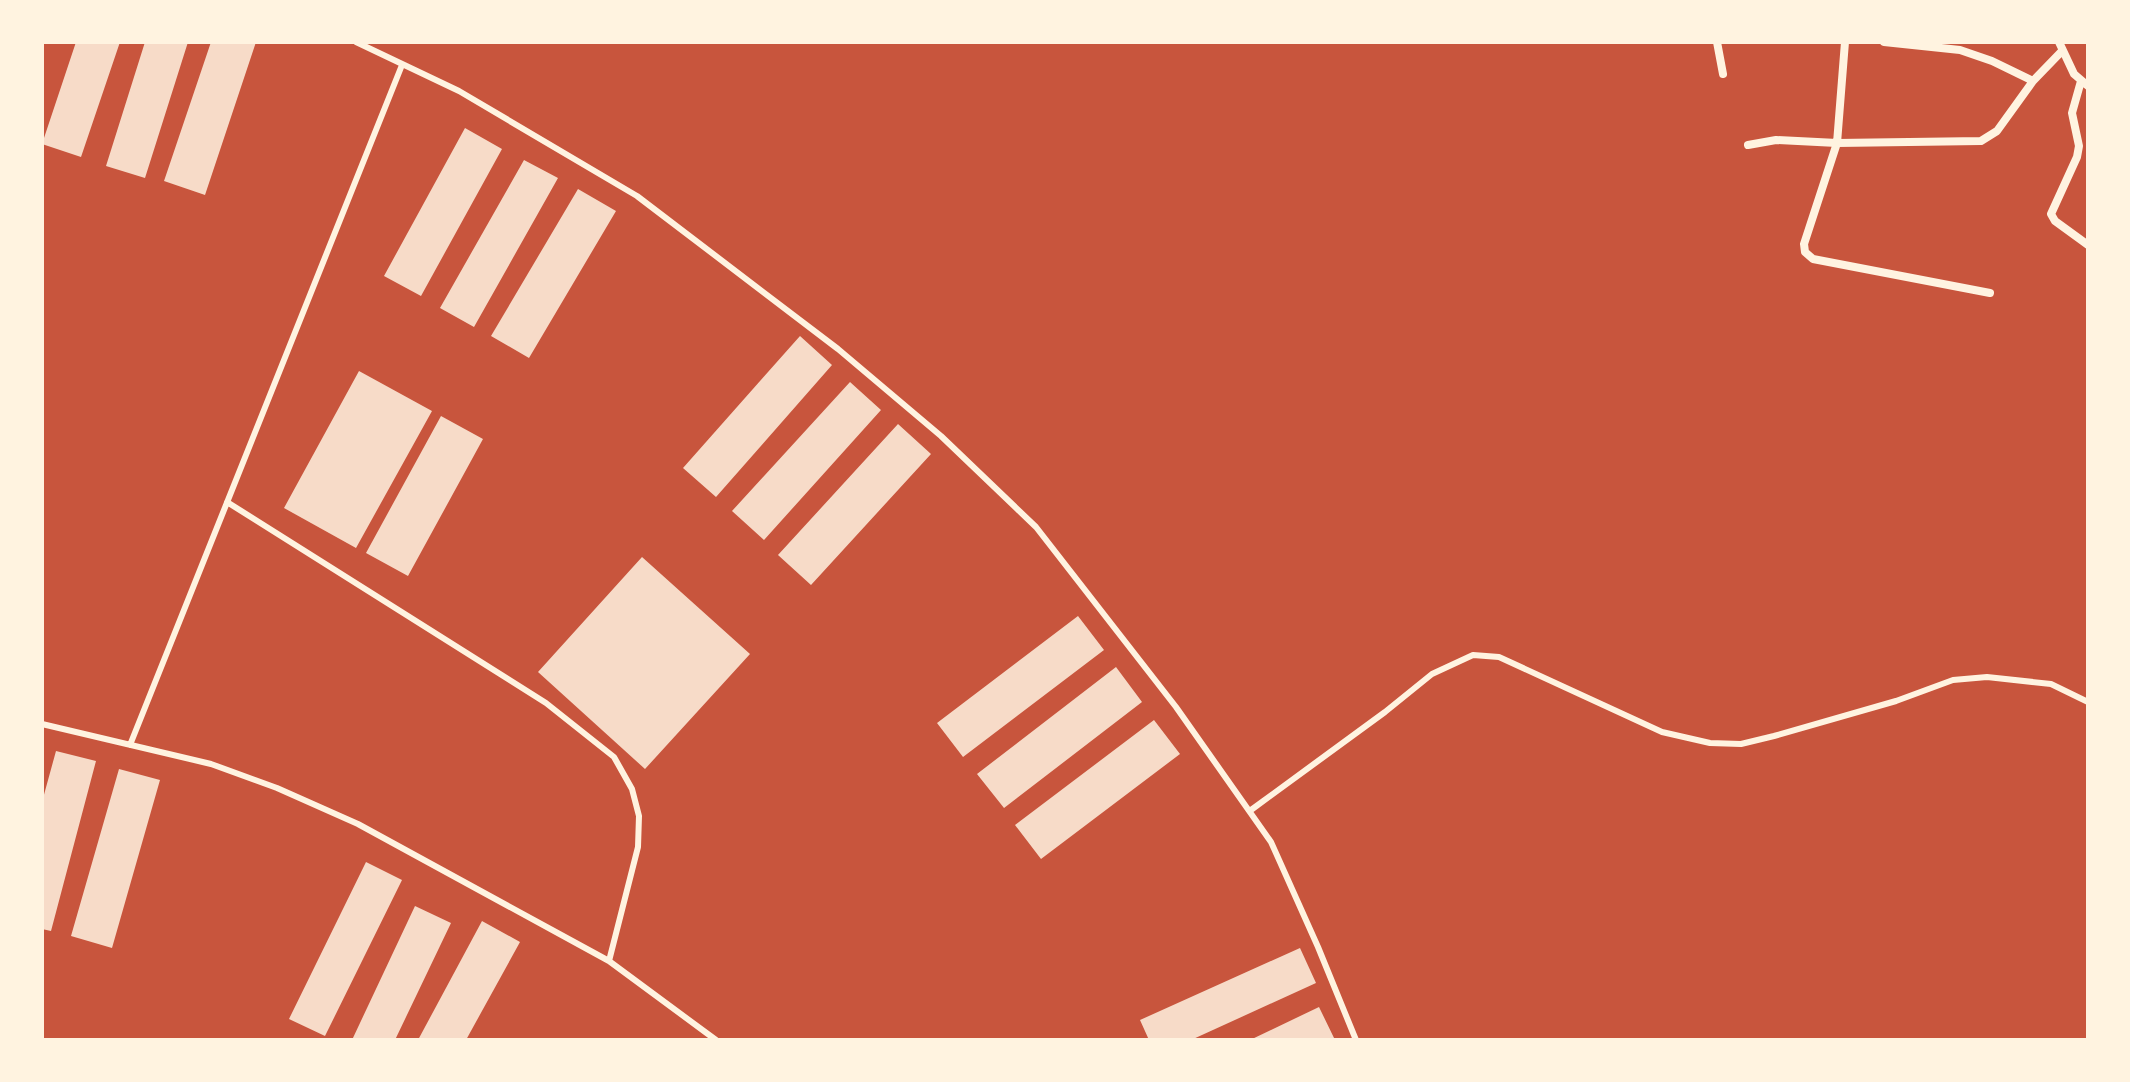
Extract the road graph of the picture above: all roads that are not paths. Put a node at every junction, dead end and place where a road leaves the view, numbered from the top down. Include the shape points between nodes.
1 (356, 42) edge
2 (1717, 42) edge
3 (1845, 42) edge
4 (1884, 42) edge
5 (2061, 46) edge
6 (402, 65) junction
7 (1723, 74) dead end
8 (2033, 81) junction
9 (2084, 84) edge
10 (1837, 143) junction
11 (1748, 145) dead end
12 (2077, 157) junction
13 (2088, 162) edge
14 (2088, 245) edge
15 (1990, 293) dead end
16 (227, 502) junction
17 (2088, 702) edge
18 (42, 724) edge
19 (130, 745) junction
20 (1251, 810) junction
21 (609, 961) junction
22 (716, 1040) edge
23 (1356, 1040) edge

1 - 6 lane
2 - 7 street
3 - 10 street
4 - 8 street via 1960,50
5 - 8 street
5 - 9 street
6 - 16 lane
6 - 20 lane via 459,91 637,196 838,349 941,436 1036,527
8 - 10 street via 1997,131 1981,141
9 - 12 street via 2072,113
10 - 11 street via 1776,140
10 - 15 street via 1805,252 1813,259
12 - 13 street
12 - 14 street via 2051,214
16 - 19 lane
16 - 21 lane via 546,703 614,757 632,789 639,816 638,847
17 - 20 lane via 2051,684 1987,677 1953,680 1774,736 1741,744 1710,743 1662,732 1499,657 1473,655 1432,674
18 - 19 lane
19 - 21 lane via 211,764 331,812
20 - 23 lane via 1271,842
21 - 22 lane

